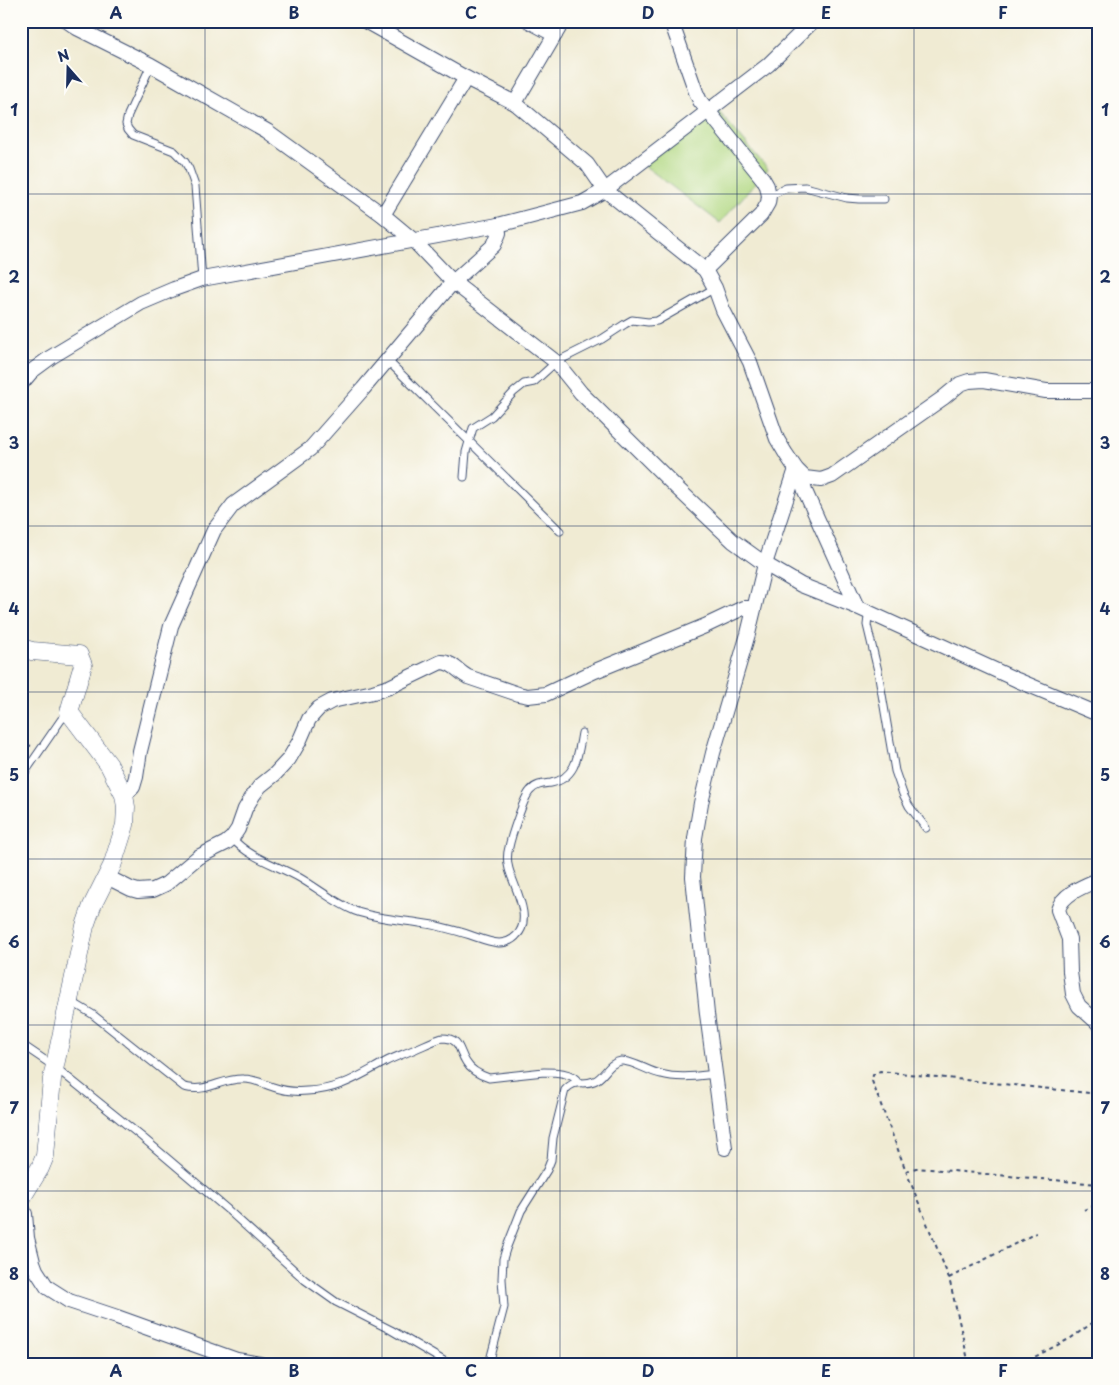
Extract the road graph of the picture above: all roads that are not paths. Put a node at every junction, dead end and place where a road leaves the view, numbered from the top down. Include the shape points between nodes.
1 (67, 21) edge
2 (365, 21) edge
3 (529, 21) edge
4 (563, 21) edge
5 (672, 21) edge
6 (813, 21) edge
7 (555, 35) junction
8 (151, 65) junction
9 (466, 78) junction
10 (515, 103) junction
11 (707, 110) junction
12 (605, 190) junction
13 (769, 196) junction
14 (884, 199) dead end
15 (383, 215) junction
16 (498, 225) junction
17 (413, 240) junction
18 (705, 270) junction
19 (202, 279) junction
20 (453, 282) junction
21 (715, 288) junction
22 (388, 360) junction
23 (556, 362) junction
24 (21, 384) edge
25 (1098, 391) edge
26 (469, 441) junction
27 (801, 473) junction
28 (464, 477) dead end
29 (560, 531) dead end
30 (765, 564) junction
31 (754, 608) junction
32 (864, 610) junction
33 (21, 648) edge
34 (69, 712) junction
35 (1098, 714) edge
36 (582, 733) dead end
37 (21, 778) edge
38 (124, 794) junction
39 (926, 828) dead end
40 (232, 838) junction
41 (1098, 872) edge
42 (107, 878) junction
43 (1098, 880) edge
44 (69, 1002) junction
45 (1098, 1023) edge
46 (21, 1044) edge
47 (55, 1067) junction
48 (715, 1074) junction
49 (578, 1082) junction
50 (725, 1148) dead end
51 (21, 1199) edge
52 (21, 1206) edge
53 (260, 1364) edge
54 (449, 1364) edge
55 (489, 1364) edge

1 - 8 street
2 - 9 street
3 - 7 street
4 - 7 street
5 - 11 street via 696,92
6 - 11 street via 768,65
7 - 10 street
8 - 15 street via 267,131
8 - 19 lane via 126,124 133,135 174,151 189,169 195,186
9 - 10 street
9 - 15 street
10 - 12 street via 587,164
11 - 12 street
11 - 13 street via 763,179
12 - 16 street via 582,203
12 - 18 street
13 - 14 lane via 786,188 805,187 847,198
13 - 18 street via 761,215
15 - 17 street
16 - 17 street
16 - 20 street via 494,245
17 - 19 street
17 - 20 street
18 - 21 street
19 - 24 street via 141,303 51,357
20 - 22 street
20 - 23 street
21 - 23 lane via 657,321 632,320
21 - 27 street via 750,362 778,439
22 - 26 lane
22 - 38 street via 310,448 233,505 214,530 171,626 136,777 130,791
23 - 26 lane via 534,382 524,384 514,392 484,423 473,428
23 - 30 street via 581,393 678,489 733,541
25 - 27 street via 1046,391 984,380 969,381 960,384 832,476 821,480
26 - 28 lane
26 - 29 lane
27 - 30 street
27 - 32 street via 805,491
30 - 31 street
30 - 32 street via 801,585
31 - 40 street via 739,610 546,694 518,694 468,677 450,663 441,662 389,687 326,704 309,719 294,751 282,767 254,794
31 - 48 street via 712,753 695,838 693,877
32 - 35 street
32 - 39 lane via 895,771 909,806
33 - 34 street via 79,655 83,665
34 - 37 lane
34 - 38 street via 109,765
36 - 40 lane via 576,765 565,777 531,789 508,847 508,862 523,912 523,925 509,941 492,942 431,925 357,911 246,852
38 - 42 street via 125,825
40 - 42 street via 187,865 160,888 138,891
41 - 43 lane
42 - 44 street via 85,926
43 - 45 street via 1072,893 1058,910 1069,940 1073,994 1079,1006
44 - 47 street
44 - 49 lane via 92,1014 184,1087 204,1089 224,1081 242,1079 290,1091 323,1090 358,1078 442,1038 455,1042 470,1067 484,1077 553,1072 572,1076
46 - 47 lane
47 - 51 street via 45,1156
47 - 54 lane via 185,1173 305,1280 336,1302
48 - 49 lane via 672,1076 620,1061 595,1081
48 - 50 street
49 - 55 lane via 565,1090 551,1160 521,1211 503,1259 504,1307
52 - 53 street via 36,1270 47,1287 69,1302 237,1360

